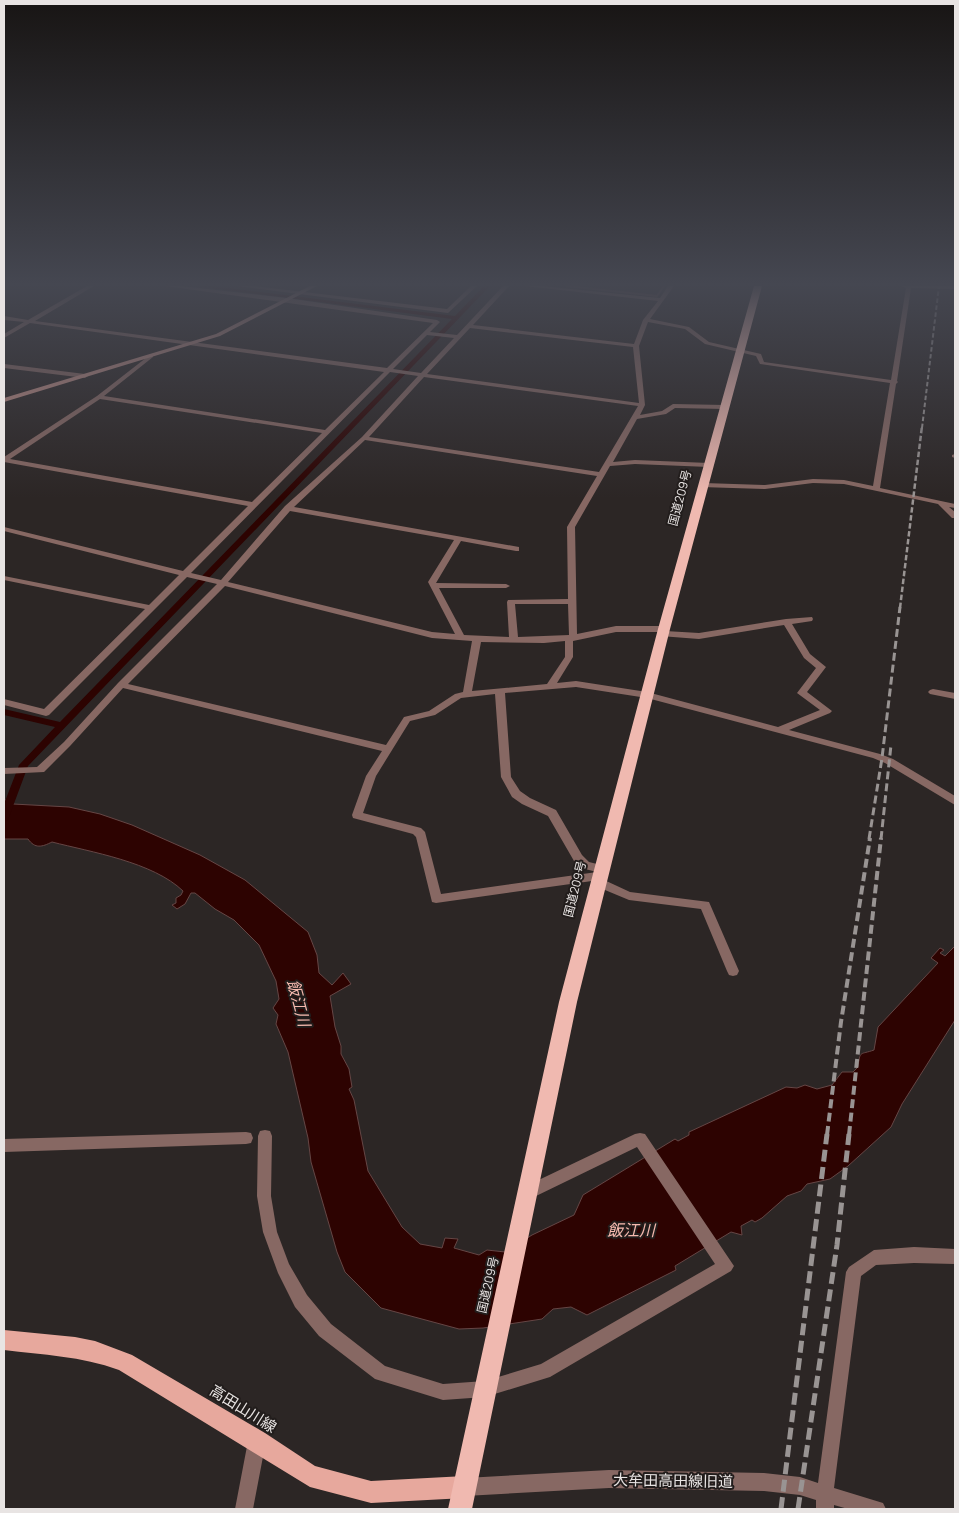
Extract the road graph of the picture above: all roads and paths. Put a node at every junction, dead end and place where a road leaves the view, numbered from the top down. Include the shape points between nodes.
1 (150, 357) edge
2 (151, 357) edge
3 (285, 357) edge
4 (404, 357) edge
5 (439, 357) edge
6 (637, 357) edge
7 (739, 357) edge
8 (760, 357) edge
9 (899, 357) edge
10 (4, 366) edge
11 (389, 372) junction
12 (85, 376) junction
13 (421, 376) junction
14 (895, 382) junction
15 (99, 396) junction
16 (5, 401) edge
17 (642, 405) junction
18 (725, 407) junction
19 (636, 417) junction
20 (327, 432) junction
21 (364, 438) junction
22 (4, 460) edge
23 (608, 464) junction
24 (709, 465) junction
25 (602, 475) junction
26 (704, 485) junction
27 (876, 488) junction
28 (938, 502) junction
29 (254, 505) junction
30 (955, 506) edge
31 (288, 508) junction
32 (955, 516) edge
33 (4, 528) edge
34 (459, 539) junction
35 (516, 549) dead end
36 (187, 575) junction
37 (4, 578) edge
38 (222, 584) junction
39 (433, 585) junction
40 (506, 586) dead end
41 (572, 601) junction
42 (152, 608) junction
43 (809, 619) dead end
44 (786, 622) junction
45 (664, 632) junction
46 (461, 638) junction
47 (571, 638) junction
48 (477, 639) junction
49 (514, 640) junction
50 (121, 685) junction
51 (550, 686) junction
52 (500, 692) junction
53 (933, 692) dead end
54 (467, 694) junction
55 (647, 695) junction
56 (955, 696) edge
57 (4, 702) edge
58 (778, 730) junction
59 (388, 749) junction
60 (4, 771) edge
61 (955, 801) edge
62 (599, 876) junction
63 (733, 971) dead end
64 (265, 1136) dead end
65 (246, 1138) dead end
66 (4, 1146) edge
67 (529, 1192) junction
68 (955, 1257) edge
69 (4, 1340) edge
70 (487, 1380) junction
71 (257, 1441) junction
72 (463, 1498) edge
73 (825, 1501) edge
74 (244, 1509) edge
75 (877, 1509) edge

1 - 12 main road
2 - 15 street
3 - 11 street
4 - 11 street
5 - 13 street
6 - 17 street
7 - 18 highway, 国道209号
8 - 14 street via 762,363
9 - 14 street
10 - 12 street
11 - 13 street
11 - 20 street
12 - 16 main road
13 - 17 street
13 - 21 street
14 - 27 street
15 - 20 street
15 - 22 street via 13,450
17 - 19 street
18 - 19 street via 673,406 664,413
18 - 24 highway, 国道209号
19 - 23 street
20 - 29 street
21 - 25 street
21 - 31 street
22 - 29 street
23 - 24 street
23 - 25 street
24 - 26 highway, 国道209号
25 - 41 street via 571,526
26 - 27 street via 766,486 829,481
26 - 45 highway, 国道209号
27 - 28 street
28 - 30 street
28 - 32 street
29 - 36 street
31 - 34 street
31 - 38 street
33 - 36 street
34 - 35 street
34 - 39 street
36 - 38 street
36 - 42 street
37 - 42 street
38 - 46 street via 432,635
38 - 50 street
39 - 40 street
39 - 46 street
41 - 47 street
41 - 49 street via 511,602
42 - 57 street via 46,713
43 - 44 street
44 - 45 street via 699,636
44 - 58 street via 807,656 821,667 802,693 827,712
45 - 47 street via 616,630
45 - 55 highway, 国道209号
46 - 48 street
47 - 49 street
47 - 51 street via 569,657
48 - 49 street
48 - 54 street
50 - 59 street
50 - 60 street via 40,770
51 - 52 street
51 - 55 street via 576,684
52 - 54 street
52 - 62 street via 509,786 526,801 552,813 578,858
53 - 56 street
54 - 59 street via 458,696 432,713 407,719
55 - 58 street
55 - 62 highway, 国道209号
58 - 61 street via 889,761
59 - 62 street via 371,776 357,815 417,831 421,835 436,899
62 - 63 street via 629,896 705,905
62 - 67 highway, 国道209号 via 568,1002
64 - 70 street via 264,1196 270,1232 283,1268 301,1301 325,1330 381,1372 444,1392
65 - 66 street
67 - 70 highway, 国道209号
67 - 70 street via 640,1139 726,1266 544,1371
68 - 73 street via 874,1258 854,1272
69 - 71 main road, 高田山川線 via 75,1347 125,1362
70 - 72 highway, 国道209号
71 - 72 main road, 高田山川線 via 310,1476 371,1492
71 - 74 street
72 - 73 street, 大牟田高田線旧道 via 619,1479 764,1482 800,1486
73 - 75 street, 大牟田高田線旧道

